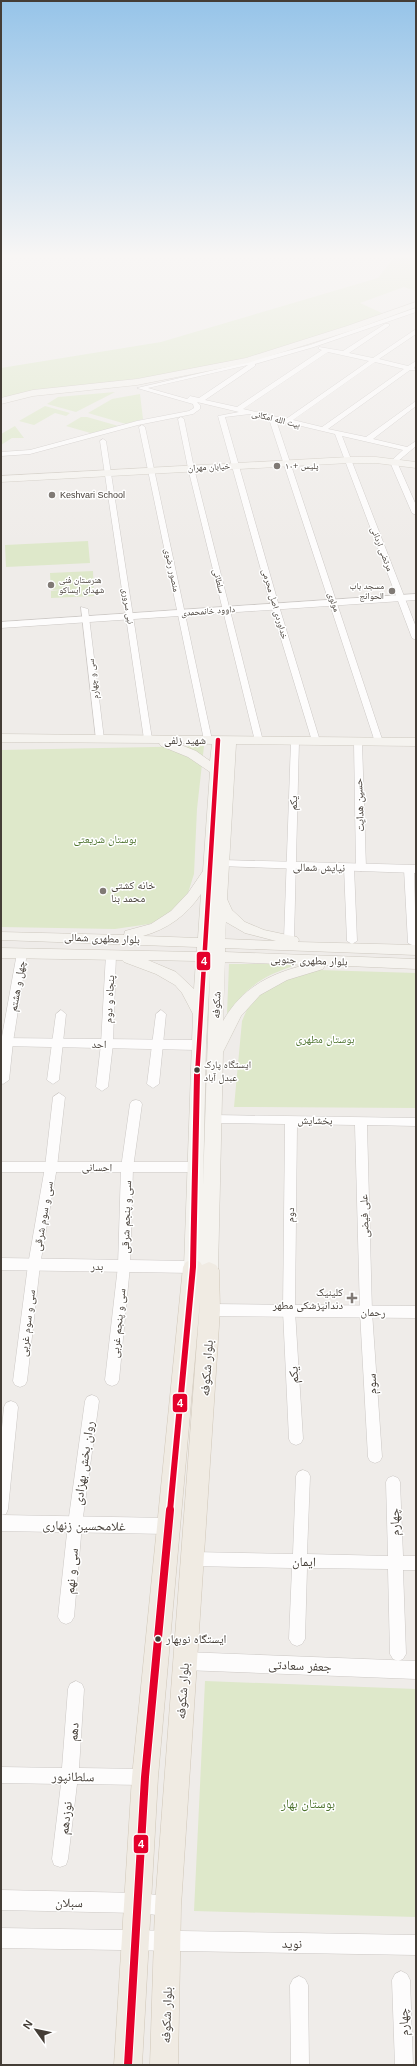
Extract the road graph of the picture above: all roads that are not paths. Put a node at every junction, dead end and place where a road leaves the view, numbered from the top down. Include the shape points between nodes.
1 (272, 352) edge
2 (287, 352) edge
3 (324, 352) edge
4 (341, 352) edge
5 (386, 352) edge
6 (344, 353) joint
7 (262, 359) junction
8 (375, 360) junction
9 (416, 363) edge
10 (408, 368) junction
11 (416, 370) edge
12 (146, 387) junction
13 (200, 400) junction
14 (1, 401) edge
15 (416, 403) edge
16 (238, 409) junction
17 (250, 412) junction
18 (272, 418) junction
19 (181, 419) dead end
20 (287, 421) junction
21 (142, 427) dead end
22 (322, 430) junction
23 (338, 434) junction
24 (367, 440) junction
25 (103, 441) dead end
26 (416, 443) edge
27 (407, 449) junction
28 (1, 454) edge
29 (349, 460) junction
30 (416, 461) edge
31 (393, 462) junction
32 (287, 463) junction
33 (416, 464) edge
34 (235, 465) junction
35 (191, 468) junction
36 (150, 470) junction
37 (107, 472) junction
38 (1, 479) edge
39 (416, 513) edge
40 (416, 597) edge
41 (401, 598) junction
42 (334, 602) junction
43 (275, 606) junction
44 (84, 609) dead end
45 (226, 610) junction
46 (181, 613) junction
47 (129, 616) junction
48 (86, 619) junction
49 (1, 625) edge
50 (416, 638) edge
51 (1, 738) edge
52 (100, 739) junction
53 (148, 739) junction
54 (219, 740) junction
55 (265, 741) junction
56 (295, 741) junction
57 (316, 741) junction
58 (358, 742) junction
59 (378, 742) junction
60 (416, 742) edge
61 (222, 771) junction
62 (222, 864) junction
63 (291, 866) junction
64 (349, 868) junction
65 (361, 868) junction
66 (412, 869) edge
67 (208, 871) junction
68 (220, 893) junction
69 (1, 936) edge
70 (102, 938) junction
71 (289, 939) junction
72 (415, 946) edge
73 (210, 950) junction
74 (355, 951) junction
75 (1, 953) edge
76 (22, 953) junction
77 (111, 954) junction
78 (416, 964) edge
79 (61, 1014) dead end
80 (160, 1014) dead end
81 (199, 1024) junction
82 (4, 1042) edge
83 (58, 1043) junction
84 (107, 1044) junction
85 (157, 1044) junction
86 (198, 1045) junction
87 (215, 1057) junction
88 (3, 1080) dead end
89 (53, 1080) dead end
90 (153, 1084) dead end
91 (102, 1087) dead end
92 (60, 1097) dead end
93 (136, 1104) dead end
94 (213, 1119) junction
95 (291, 1120) junction
96 (361, 1121) junction
97 (416, 1122) edge
98 (1, 1167) edge
99 (51, 1167) junction
100 (194, 1167) junction
101 (127, 1168) junction
102 (1, 1264) edge
103 (34, 1265) junction
104 (124, 1266) junction
105 (201, 1268) junction
106 (210, 1310) junction
107 (289, 1311) junction
108 (366, 1312) junction
109 (416, 1312) edge
110 (112, 1380) dead end
111 (20, 1381) dead end
112 (92, 1401) dead end
113 (11, 1408) dead end
114 (296, 1439) dead end
115 (375, 1457) dead end
116 (303, 1476) dead end
117 (393, 1482) dead end
118 (1, 1509) edge
119 (1, 1523) edge
120 (75, 1524) junction
121 (168, 1526) junction
122 (192, 1559) junction
123 (300, 1561) junction
124 (394, 1562) junction
125 (416, 1563) edge
126 (66, 1617) dead end
127 (297, 1639) dead end
128 (398, 1654) dead end
129 (184, 1661) junction
130 (416, 1670) edge
131 (76, 1689) dead end
132 (1, 1775) edge
133 (70, 1776) junction
134 (145, 1777) junction
135 (60, 1859) dead end
136 (1, 1900) edge
137 (137, 1903) junction
138 (168, 1906) junction
139 (1, 1938) edge
140 (135, 1942) junction
141 (168, 1942) junction
142 (416, 1945) edge
143 (401, 1980) dead end
144 (299, 1985) dead end
145 (128, 2065) edge
146 (164, 2065) edge
147 (300, 2065) edge
148 (404, 2065) edge

1 - 14 main road via 248,360 137,382 33,393
2 - 7 street
3 - 16 street
4 - 6 street
5 - 8 street
6 - 8 street
7 - 12 street
7 - 13 street
8 - 10 street
8 - 20 street
9 - 10 street
10 - 11 street
10 - 22 street
12 - 13 street, بیت الله امکانی
12 - 28 street via 140,388 195,403 196,409 180,416 137,423 30,452
13 - 16 street, بیت الله امکانی
15 - 24 street
16 - 17 street, بیت الله امکانی
17 - 18 street, بیت الله امکانی
17 - 34 street, خداوردی اصل محرمی via 221,416
18 - 20 street, بیت الله امکانی
18 - 32 street, مولوی
19 - 35 street, سلطانی
20 - 22 street, بیت الله امکانی
21 - 36 street, منصور رضوی
22 - 23 street, بیت الله امکانی
23 - 24 street, بیت الله امکانی
23 - 29 street, مرتضی اردانی
24 - 27 street, بیت الله امکانی
25 - 37 street, نبی سروری
26 - 27 street
27 - 31 street
29 - 31 main road, خیابان مهران
29 - 32 main road, خیابان مهران
29 - 41 street, مرتضی اردانی
30 - 31 main road
31 - 33 main road, خیابان مهران
31 - 39 street
32 - 34 main road, خیابان مهران
32 - 42 street, مولوی
34 - 35 main road, خیابان مهران
34 - 43 street, خداوردی اصل محرمی
35 - 36 main road, خیابان مهران
35 - 45 street, سلطانی
36 - 37 main road, خیابان مهران
36 - 46 street, منصور رضوی
37 - 38 main road, خیابان مهران
37 - 47 street, نبی سروری
40 - 41 street, داوود خانمحمدی
41 - 42 street, داوود خانمحمدی
41 - 50 street, مرتضی اردانی
42 - 43 street, داوود خانمحمدی
42 - 59 street, مولوی
43 - 45 street, داوود خانمحمدی
43 - 57 street, خداوردی اصل محرمی
44 - 48 street, سی و چهارم
45 - 46 street, داوود خانمحمدی
45 - 55 street, سلطانی
46 - 47 street, داوود خانمحمدی
46 - 54 street, منصور رضوی
47 - 48 street, داوود خانمحمدی
47 - 53 street, نبی سروری
48 - 49 street, داوود خانمحمدی
48 - 52 street, سی و چهارم
51 - 52 main road, شهید زلفی
52 - 53 main road, شهید زلفی
53 - 54 main road, شهید زلفی
53 - 61 main road via 181,749
54 - 55 main road, شهید زلفی
54 - 61 main road, شکوفه
55 - 56 main road, شهید زلفی
55 - 61 main road via 237,754
56 - 57 main road, شهید زلفی
56 - 63 street, یکم
57 - 58 main road, شهید زلفی
58 - 59 main road, شهید زلفی
58 - 65 street, حسین هدایت
59 - 60 main road, شهید زلفی
61 - 62 main road, شکوفه
61 - 67 main road, شکوفه
62 - 63 street, نیایش شمالی
62 - 68 main road, شکوفه
63 - 64 street, نیایش شمالی
63 - 71 street
64 - 65 street, نیایش شمالی
64 - 74 street
65 - 66 street, نیایش شمالی
66 - 72 street
67 - 70 main road via 194,896 164,924 133,934
67 - 73 main road, شکوفه
68 - 71 main road via 224,912 233,922
68 - 73 main road, شکوفه
69 - 70 main road, بلوار مطهری شمالی
70 - 73 main road, بلوار مطهری شمالی
71 - 74 main road
72 - 74 main road, بلوار مطهری جنوبی
73 - 74 main road, بلوار مطهری جنوبی
73 - 77 main road, بلوار مطهری شمالی
73 - 81 main road, شکوفه
73 - 87 main road, شکوفه
74 - 78 main road, بلوار مطهری جنوبی
74 - 87 main road via 320,966 299,970 263,984 234,1014
75 - 76 main road, بلوار مطهری شمالی
76 - 77 main road, بلوار مطهری شمالی
76 - 82 street, چهل و هشتم
77 - 81 main road via 154,968 182,982 196,1003
77 - 84 street, پنجاه و دوم
79 - 83 street
80 - 85 street
81 - 86 main road, شکوفه
82 - 83 street, احد
82 - 88 street, چهل و هشتم
83 - 84 street, احد
83 - 89 street
84 - 85 street, احد
84 - 91 street, پنجاه و دوم
85 - 86 street, احد
85 - 90 street
86 - 100 main road, شکوفه
87 - 94 main road, شکوفه
92 - 99 street
93 - 101 street, سی و پنجم شرقی
94 - 95 street, بخشایش
94 - 105 main road, شکوفه
95 - 96 street, بخشایش
95 - 107 street, دوم
96 - 97 street, بخشایش
96 - 108 street, علی فیضی
98 - 99 street, احسانی
99 - 101 street, احسانی
99 - 103 street, سی و سوم شرقی
100 - 101 street, احسانی
100 - 105 main road, شکوفه
101 - 104 street, سی و پنجم شرقی
102 - 103 street, بدر
103 - 104 street, بدر
103 - 111 street, سی و سوم غربی
104 - 105 street, بدر
104 - 110 street, سی و پنجم غربی
105 - 106 main road, بلوار شکوفه
105 - 121 main road, بلوار شکوفه
106 - 107 street, رحمان
106 - 122 main road, بلوار شکوفه
107 - 108 street, رحمان
107 - 114 street, یکم
108 - 109 street, رحمان
108 - 115 street, سوم
112 - 120 street, روان بخش بهزادی
113 - 118 street
116 - 123 street
117 - 124 street, چهارم
119 - 120 street, غلامحسین زنهاری
120 - 121 street, غلامحسین زنهاری
120 - 126 street, سی و نهم
121 - 134 main road, بلوار شکوفه
122 - 123 street, ایمان
122 - 129 main road, بلوار شکوفه
123 - 124 street, ایمان
123 - 127 street
124 - 125 street, ایمان
124 - 128 street
129 - 130 street, جعفر سعادتی
129 - 138 main road, بلوار شکوفه
131 - 133 street, دهم
132 - 133 street, سلطانپور
133 - 134 street, سلطانپور
133 - 135 street, نوزدهم
134 - 137 main road, بلوار شکوفه
136 - 137 street, سبلان
137 - 138 street, سبلان
137 - 140 main road, بلوار شکوفه
138 - 141 main road, بلوار شکوفه
139 - 140 street
140 - 141 street, نوید
140 - 145 main road, بلوار شکوفه
141 - 142 street, نوید
141 - 146 main road, بلوار شکوفه
143 - 148 street, چهارم
144 - 147 street

